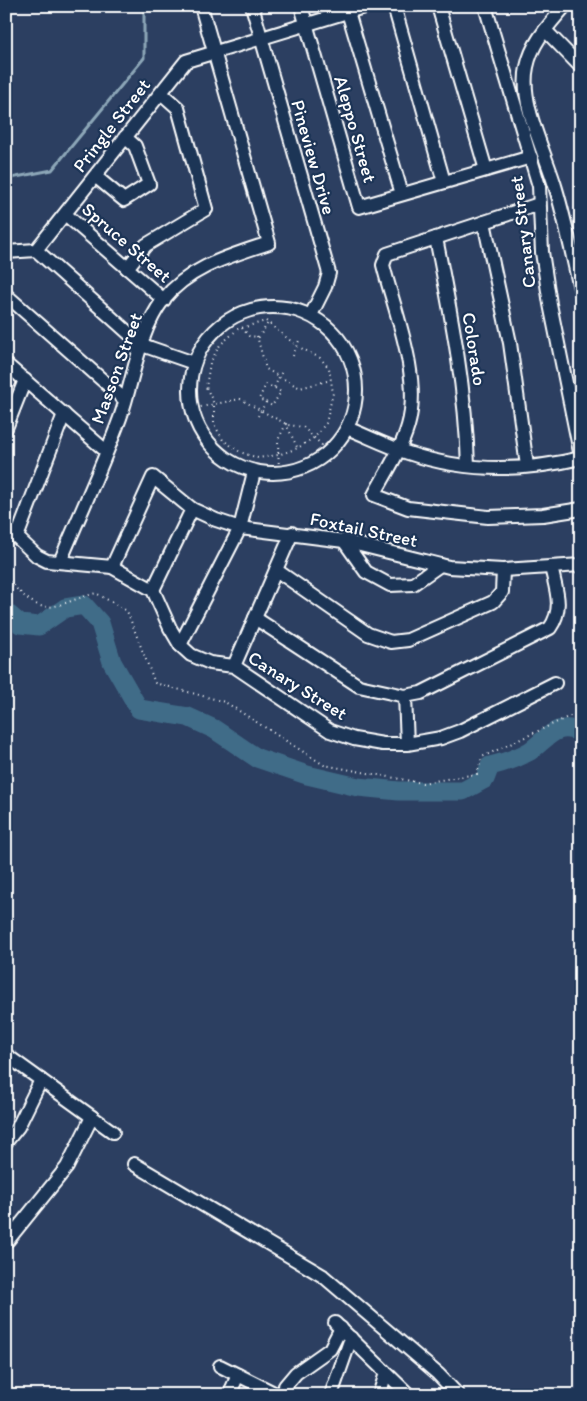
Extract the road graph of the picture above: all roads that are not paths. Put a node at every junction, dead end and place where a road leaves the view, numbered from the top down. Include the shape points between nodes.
1 (201, 6) edge
2 (252, 6) edge
3 (301, 6) edge
4 (366, 6) edge
5 (394, 6) edge
6 (438, 6) edge
7 (485, 6) edge
8 (565, 6) edge
9 (348, 12) junction
10 (306, 24) junction
11 (545, 30) junction
12 (260, 37) junction
13 (215, 52) junction
14 (581, 67) edge
15 (161, 93) junction
16 (125, 138) junction
17 (531, 157) junction
18 (486, 170) junction
19 (95, 176) junction
20 (444, 182) junction
21 (402, 194) junction
22 (539, 204) junction
23 (65, 214) junction
24 (484, 222) junction
25 (436, 238) junction
26 (36, 250) junction
27 (6, 252) edge
28 (127, 268) junction
29 (581, 293) edge
30 (6, 295) edge
31 (164, 300) junction
32 (311, 315) junction
33 (142, 346) junction
34 (194, 363) junction
35 (6, 364) edge
36 (25, 380) junction
37 (125, 400) junction
38 (64, 414) junction
39 (6, 428) edge
40 (348, 428) junction
41 (399, 450) junction
42 (106, 451) junction
43 (581, 458) edge
44 (468, 466) junction
45 (527, 466) junction
46 (254, 472) junction
47 (192, 509) junction
48 (581, 509) edge
49 (6, 527) edge
50 (240, 528) junction
51 (292, 533) junction
52 (17, 537) junction
53 (344, 541) junction
54 (60, 562) junction
55 (440, 565) junction
56 (581, 565) edge
57 (112, 567) junction
58 (551, 567) junction
59 (276, 570) junction
60 (503, 570) junction
61 (153, 590) junction
62 (255, 618) junction
63 (180, 645) junction
64 (234, 666) junction
65 (555, 683) dead end
66 (405, 696) junction
67 (407, 744) junction
68 (6, 1057) edge
69 (40, 1080) junction
70 (92, 1118) junction
71 (113, 1132) dead end
72 (6, 1142) edge
73 (134, 1164) dead end
74 (6, 1239) edge
75 (351, 1338) junction
76 (220, 1366) dead end
77 (386, 1373) junction
78 (238, 1375) junction
79 (229, 1395) edge
80 (278, 1395) edge
81 (286, 1395) edge
82 (331, 1395) edge
83 (379, 1395) edge
84 (409, 1395) edge
85 (458, 1395) edge

1 - 13 street
2 - 12 street, Pineview Drive
3 - 10 street, Aleppo Street
4 - 9 street
5 - 20 street
6 - 18 street
7 - 17 street, Canary Street
8 - 11 street
9 - 10 street
9 - 21 street
10 - 12 street
10 - 21 street, Aleppo Street via 359,206
11 - 14 street
11 - 29 street via 533,46 526,69 527,93 556,189
12 - 13 street, Pringle Street
12 - 32 street, Pineview Drive via 329,273
13 - 15 street, Pringle Street via 186,61
13 - 31 street, Masson Street via 269,243 207,264
15 - 16 street, Pringle Street
15 - 28 street via 178,108 206,209 146,245
16 - 19 street, Pringle Street
16 - 19 street via 135,146 149,184 124,200
17 - 18 street, Aleppo Street
17 - 22 street, Canary Street via 539,186
18 - 20 street, Aleppo Street
19 - 23 street, Pringle Street
20 - 21 street, Aleppo Street
22 - 24 street
22 - 43 street, Canary Street via 550,304
23 - 26 street, Pringle Street
23 - 28 street, Spruce Street
24 - 25 street
24 - 45 street via 510,343
25 - 41 street via 387,254 382,265 410,368 412,398 408,426
25 - 44 street, Colorado via 458,350 468,435
26 - 27 street
26 - 33 street
28 - 31 street, Spruce Street
30 - 37 street
31 - 33 street, Masson Street via 149,323
32 - 34 street via 278,306 256,308 236,315 213,333
32 - 40 street via 336,334 354,369 356,396
33 - 34 street
33 - 37 street, Masson Street
34 - 46 street via 190,394 200,431 214,449 232,463
35 - 36 street
36 - 38 street
36 - 39 street
37 - 42 street, Masson Street
38 - 42 street
38 - 52 street
40 - 41 street
40 - 46 street via 329,452 314,463 279,474
41 - 44 street
41 - 48 street via 374,495 408,508 488,517
42 - 54 street, Masson Street
43 - 45 street
44 - 45 street via 488,469
46 - 50 street
47 - 50 street, Foxtail Street
47 - 57 street, Foxtail Street via 154,477
47 - 61 street
49 - 52 street
50 - 51 street, Foxtail Street
50 - 63 street
51 - 53 street, Foxtail Street
51 - 59 street
52 - 54 street via 37,556
53 - 55 street, Foxtail Street
53 - 55 street via 366,572 390,585 413,584
54 - 57 street
55 - 60 street, Foxtail Street
56 - 58 street, Foxtail Street
57 - 61 street
58 - 60 street, Foxtail Street
58 - 66 street via 559,609 550,628 421,693
59 - 60 street via 368,634 391,642 408,640 493,602 502,592
59 - 62 street
61 - 63 street, Canary Street
62 - 64 street
62 - 66 street via 358,686
63 - 64 street, Canary Street via 199,660
64 - 67 street, Canary Street via 330,731 369,742
65 - 67 street, Canary Street via 460,731 423,743
66 - 67 street
68 - 69 street
69 - 70 street
69 - 72 street via 18,1127
70 - 71 street
70 - 74 street via 68,1166
73 - 85 street via 323,1276 438,1374
75 - 77 street
75 - 81 street via 338,1326 330,1349 296,1373 285,1386
75 - 82 street
76 - 78 street
77 - 83 street
77 - 84 street
78 - 79 street
78 - 80 street

